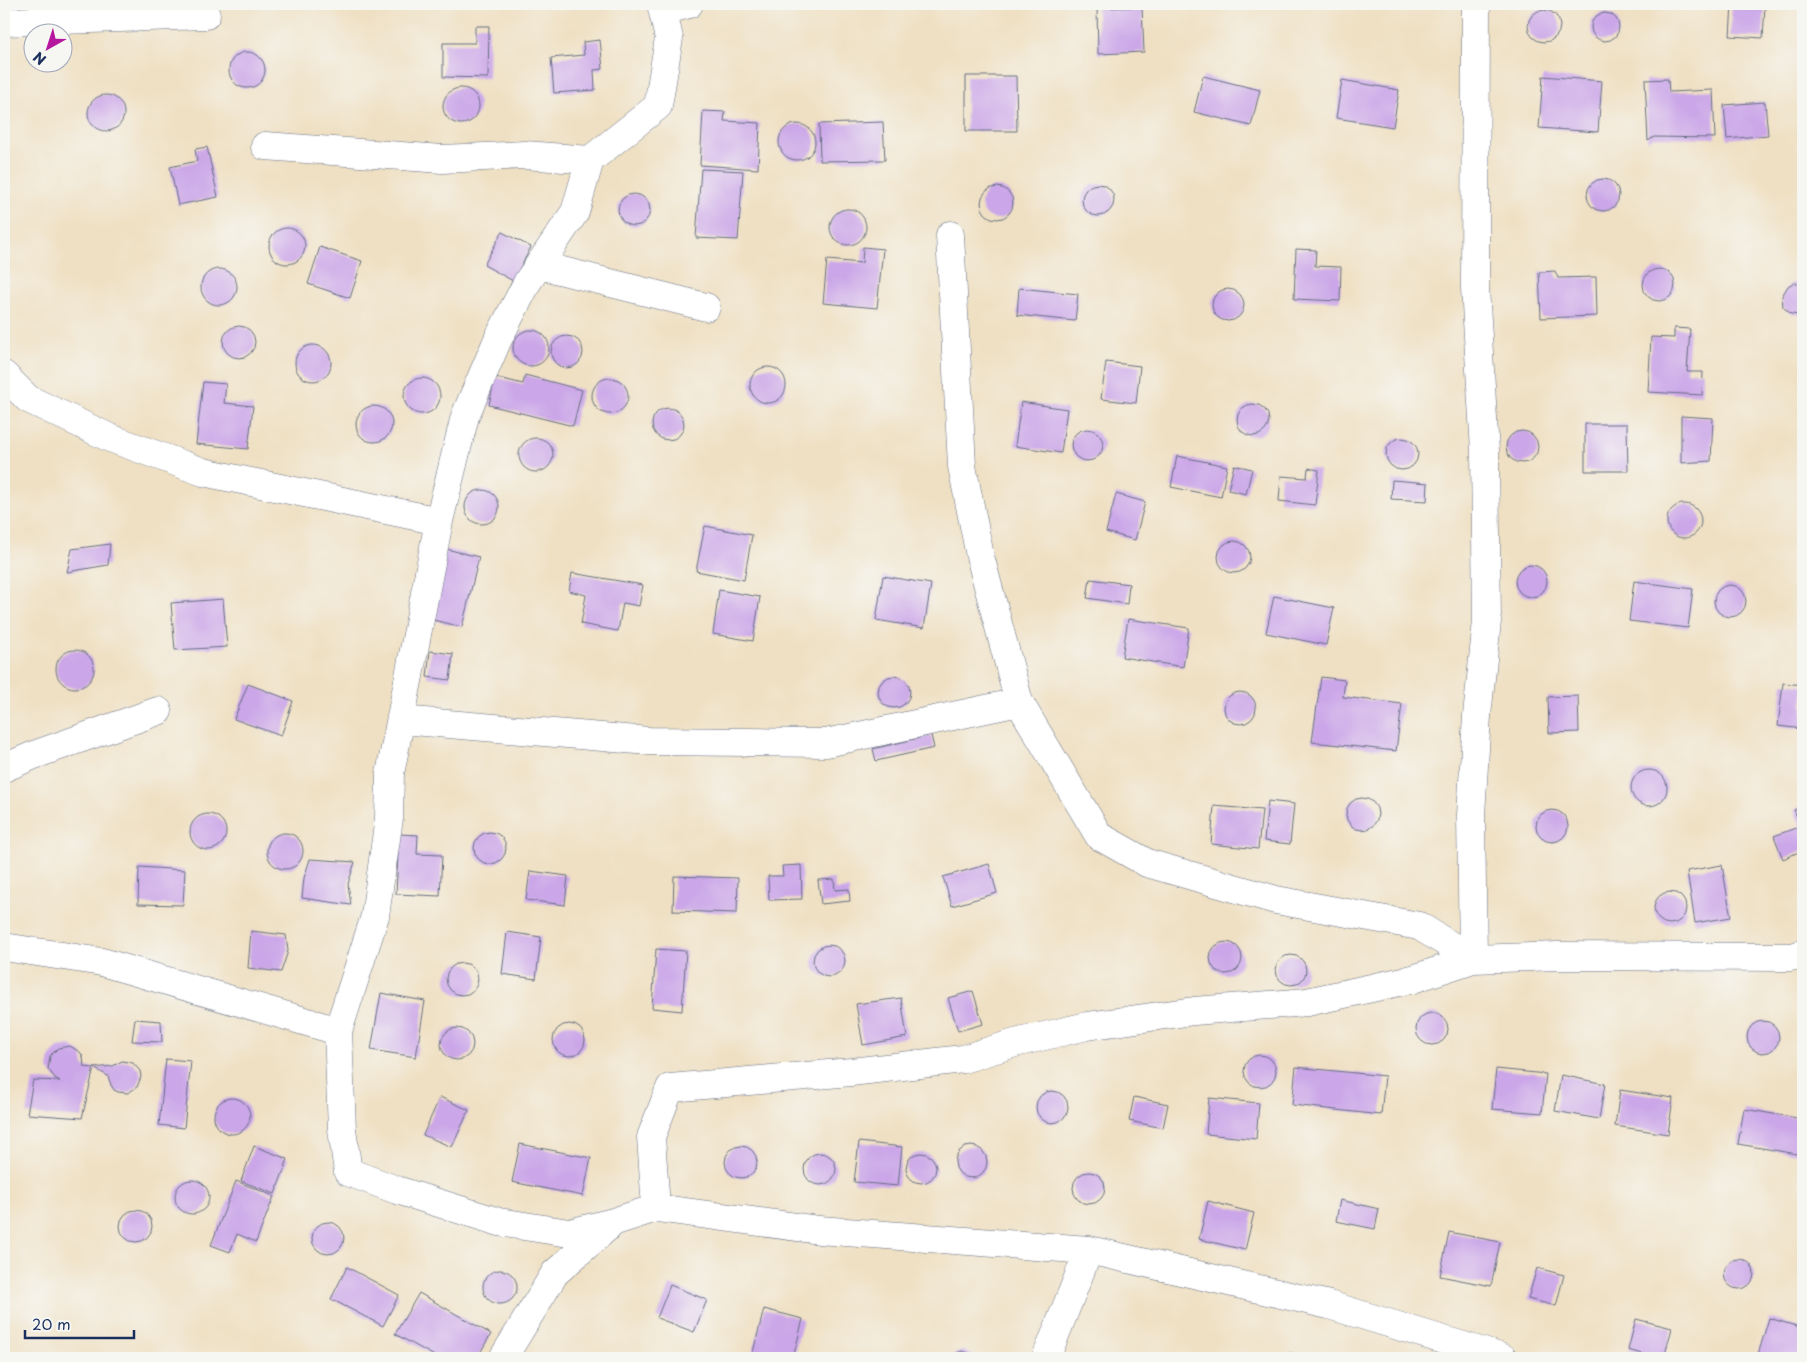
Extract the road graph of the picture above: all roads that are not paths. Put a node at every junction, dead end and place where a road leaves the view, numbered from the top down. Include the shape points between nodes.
1 (689, 4) edge
2 (1476, 4) edge
3 (662, 7) edge
4 (206, 14) dead end
5 (4, 22) edge
6 (265, 146) dead end
7 (590, 160) junction
8 (950, 235) dead end
9 (539, 265) junction
10 (706, 307) dead end
11 (4, 375) edge
12 (439, 521) junction
13 (1019, 702) junction
14 (158, 711) dead end
15 (401, 720) junction
16 (4, 768) edge
17 (4, 946) edge
18 (1803, 954) edge
19 (1473, 958) junction
20 (338, 1031) junction
21 (656, 1208) junction
22 (613, 1222) junction
23 (1089, 1250) junction
24 (503, 1358) edge
25 (1046, 1358) edge
26 (1503, 1358) edge

1 - 3 street
2 - 19 street via 1475,288 1485,451 1487,621 1471,815
3 - 7 street via 669,38 658,106
4 - 5 street
6 - 7 street via 442,159 525,155
7 - 9 street via 575,212
8 - 13 street via 962,466 980,556
9 - 10 street
9 - 12 street via 498,338 464,416
11 - 12 street via 28,400 110,438 203,472
12 - 15 street
13 - 15 street via 826,743 649,741
13 - 19 street via 1098,836 1147,863 1276,900 1419,926
14 - 16 street
15 - 20 street via 390,774 389,818 375,916
17 - 20 street via 102,962
18 - 19 street via 1791,957
19 - 21 street via 1413,979 1308,1002 1194,1011 1087,1026 964,1059 670,1088 651,1137
20 - 22 street via 342,1128 348,1172 499,1222 569,1233
21 - 22 street
21 - 23 street via 819,1230
22 - 24 street via 555,1273
23 - 25 street
23 - 26 street via 1329,1305

